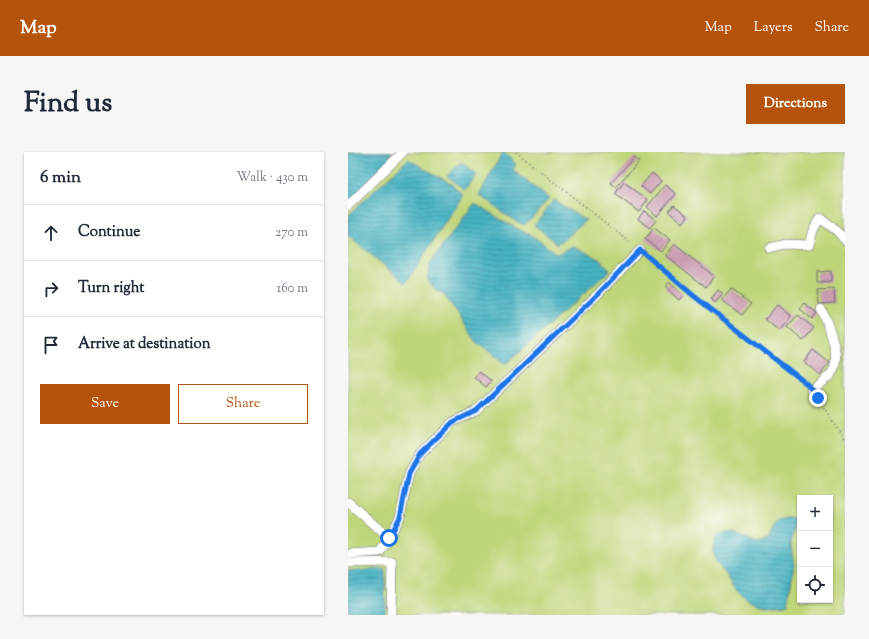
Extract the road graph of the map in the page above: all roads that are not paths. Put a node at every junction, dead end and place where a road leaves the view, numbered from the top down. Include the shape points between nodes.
1 (403, 152) edge
2 (348, 206) edge
3 (845, 240) edge
4 (769, 248) dead end
5 (640, 250) road end
6 (822, 309) dead end
7 (811, 390) road end
8 (348, 502) edge
9 (389, 538) junction
10 (348, 554) edge
11 (348, 562) edge
12 (391, 615) edge

1 - 2 street
3 - 4 street via 820,218 809,245 785,244
5 - 9 street via 476,411 453,422 420,454 409,474 400,517
6 - 7 street via 836,358 831,373
8 - 9 street
9 - 10 street via 380,552
11 - 12 street via 392,562

